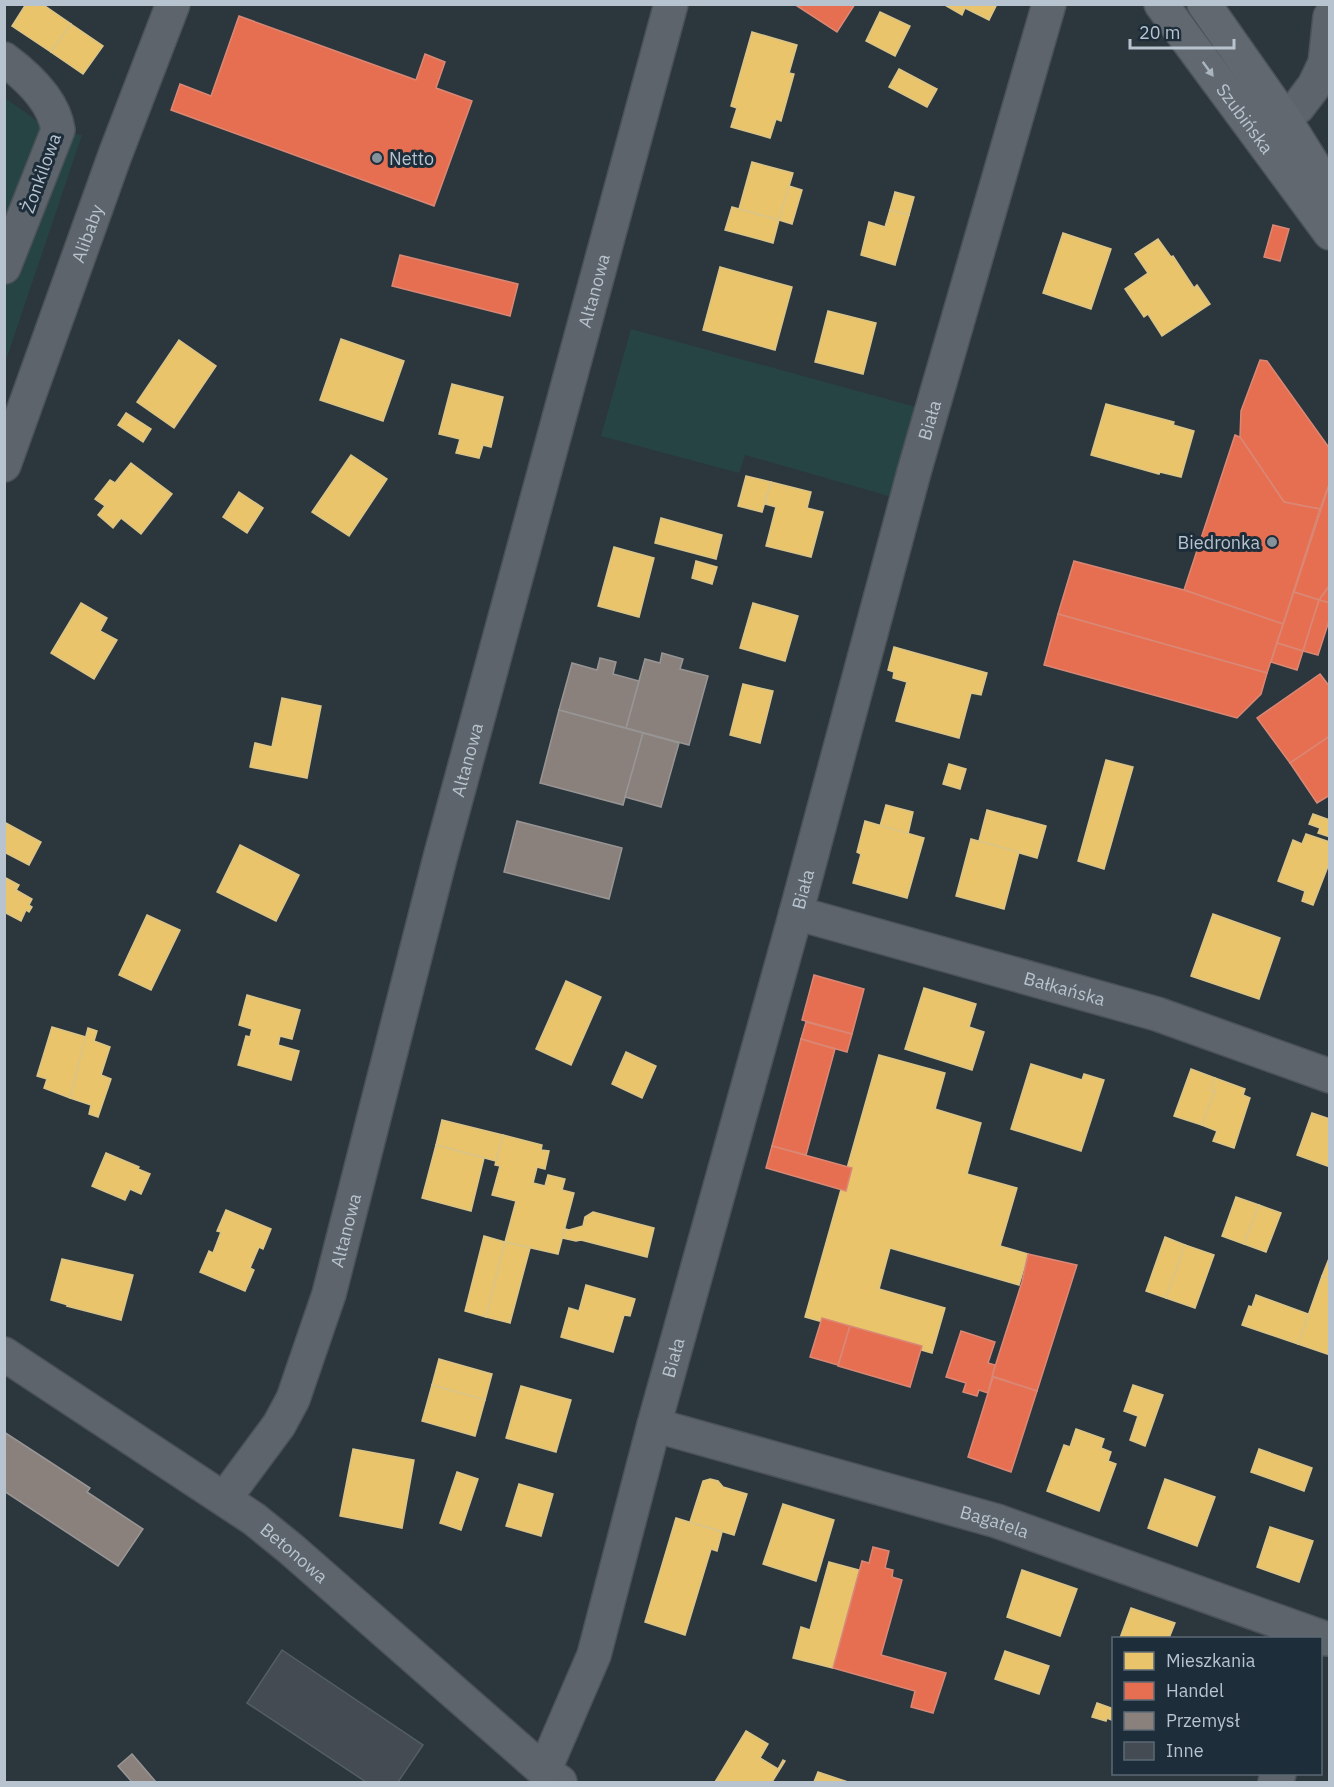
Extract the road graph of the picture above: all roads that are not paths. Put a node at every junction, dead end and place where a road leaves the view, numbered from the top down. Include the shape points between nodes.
1 (173, 4) edge
2 (671, 4) edge
3 (1049, 4) edge
4 (1161, 4) edge
5 (1204, 4) edge
6 (1329, 17) edge
7 (4, 59) edge
8 (1284, 118) junction
9 (1329, 192) edge
10 (1329, 233) edge
11 (4, 267) edge
12 (8, 444) edge
13 (796, 913) junction
14 (1329, 1076) edge
15 (4, 1354) edge
16 (654, 1425) junction
17 (225, 1498) junction
18 (1310, 1637) edge
19 (552, 1776) edge

1 - 12 street, Alibaby
2 - 17 street, Altanowa via 443,847 329,1294 293,1399 279,1425
3 - 13 street, Biała via 914,472
4 -> 10 main road, Szubińska
5 - 8 main road, Szubińska
6 - 8 street via 1325,63 1314,86
7 - 11 street, Żonkilowa via 24,74 47,102 58,130
8 - 9 main road, Szubińska
13 - 14 street, Bałkańska via 1157,1014
13 - 16 street, Biała
15 - 17 street, Betonowa
16 - 18 street, Bagatela via 997,1521
16 - 19 street, Biała via 594,1655
17 - 19 street, Betonowa via 291,1549

